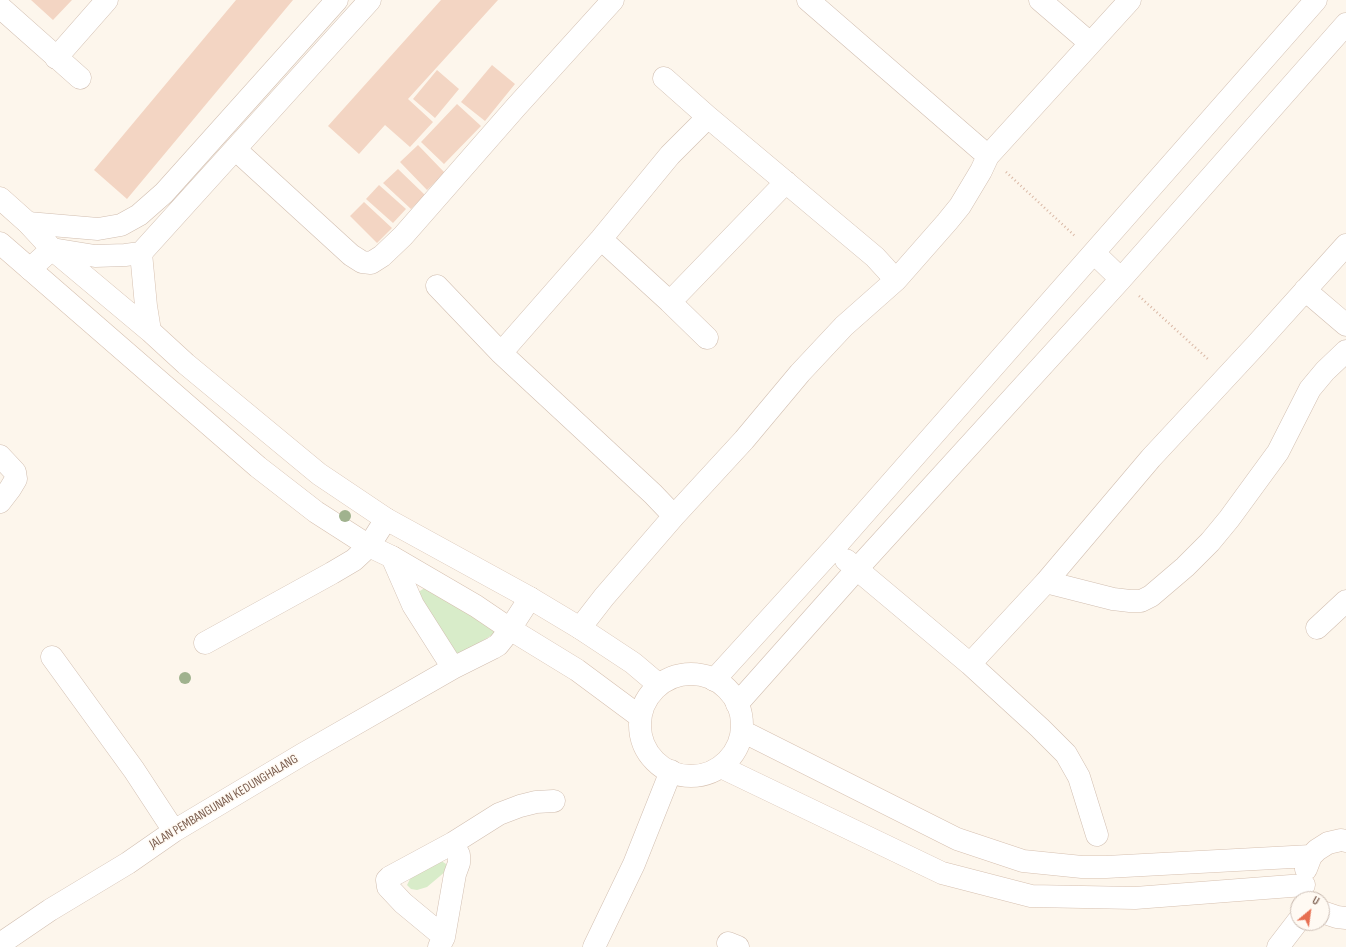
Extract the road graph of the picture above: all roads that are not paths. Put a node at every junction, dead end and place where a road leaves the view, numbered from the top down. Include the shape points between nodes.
1 (107, 0) edge
2 (337, 0) edge
3 (370, 0) edge
4 (613, 0) edge
5 (808, 0) edge
6 (1040, 0) edge
7 (1130, 0) edge
8 (1316, 0) edge
9 (0, 6) edge
10 (1346, 24) edge
11 (1090, 43) junction
12 (56, 58) junction
13 (80, 78) dead end
14 (664, 78) dead end
15 (708, 117) junction
16 (235, 149) junction
17 (988, 156) junction
18 (786, 182) junction
19 (0, 198) edge
20 (28, 223) junction
21 (601, 239) junction
22 (0, 243) edge
23 (1346, 245) edge
24 (52, 249) junction
25 (141, 253) junction
26 (1094, 253) junction
27 (30, 269) junction
28 (1121, 279) junction
29 (896, 280) junction
30 (437, 286) dead end
31 (1304, 290) junction
32 (670, 302) junction
33 (1346, 325) edge
34 (150, 331) junction
35 (707, 338) dead end
36 (1346, 351) edge
37 (501, 353) junction
38 (186, 364) junction
39 (166, 386) junction
40 (0, 456) edge
41 (0, 502) edge
42 (674, 516) junction
43 (386, 519) junction
44 (369, 546) junction
45 (834, 548) junction
46 (392, 558) junction
47 (857, 569) junction
48 (1046, 582) junction
49 (530, 598) junction
50 (1346, 601) edge
51 (580, 628) junction
52 (1317, 628) dead end
53 (510, 629) junction
54 (205, 643) dead end
55 (52, 657) dead end
56 (970, 664) junction
57 (453, 668) junction
58 (714, 680) junction
59 (659, 685) junction
60 (737, 704) junction
61 (639, 716) junction
62 (742, 731) junction
63 (721, 767) junction
64 (671, 771) junction
65 (554, 801) dead end
66 (174, 831) junction
67 (1097, 835) dead end
68 (1346, 841) edge
69 (453, 844) junction
70 (1311, 856) junction
71 (1307, 891) edge
72 (1290, 893) edge
73 (1330, 915) edge
74 (1346, 918) edge
75 (1290, 931) edge
76 (442, 942) edge
77 (0, 944) edge
78 (594, 947) edge
79 (1278, 947) edge

1 - 12 street
2 - 20 street via 164,193 139,214 120,225 98,229
3 - 16 street
4 - 16 street via 403,236 371,263 362,262 351,255
5 - 17 street
6 - 11 street
7 - 11 street
8 - 26 street
9 - 12 street
10 - 28 street
11 - 17 street
12 - 13 street
14 - 15 street
15 - 18 street
15 - 21 street via 670,155
16 - 25 street
17 - 29 street via 960,206
18 - 29 street via 875,257
18 - 32 street
19 - 20 street
20 - 24 street
21 - 32 street
21 - 37 street
22 - 27 street
23 - 31 street
24 - 25 street via 95,256
24 - 27 street
24 - 34 street
25 - 34 street
26 - 28 street
26 - 45 street
27 - 39 street
28 - 47 street
29 - 42 street via 844,326
30 - 37 street
31 - 33 street
31 - 48 street via 1151,458
32 - 35 street
34 - 38 street
36 - 48 street via 1310,389 1278,452 1210,542 1151,596 1141,601 1113,599
37 - 42 street
38 - 39 street
38 - 43 street via 318,474
39 - 44 street via 288,491
40 - 41 street via 16,472 16,479
42 - 51 street
43 - 44 street
43 - 49 street
44 - 46 street
44 - 54 street via 354,560
45 - 47 street
45 - 58 street
46 - 53 street via 476,606
46 - 57 street via 413,605
47 - 56 street
47 - 60 street
48 - 56 street
49 - 51 street
49 - 53 street, JALAN PEMBANGUNAN KEDUNGHALANG
50 - 52 street
51 - 59 street via 634,663
53 - 57 street, JALAN PEMBANGUNAN KEDUNGHALANG via 498,645
53 - 61 street via 578,670
55 - 66 street via 134,770
56 - 67 street via 1066,754 1079,777
57 - 66 street, JALAN PEMBANGUNAN KEDUNGHALANG
58 - 59 street via 686,674
58 - 60 street via 728,690
59 - 61 street
60 - 62 street via 742,717
61 - 64 street via 643,741 649,753
62 - 63 street via 739,744
62 - 70 street via 957,839 1023,860 1106,867
63 - 64 street via 695,776
63 - 72 street via 942,873 1031,896 1135,898
64 - 78 street via 634,864
65 - 69 street via 536,802 499,814
66 - 77 street, JALAN PEMBANGUNAN KEDUNGHALANG
68 - 70 street via 1328,843
69 - 76 street via 460,863 454,874
69 - 76 street via 387,880 388,886 403,903
70 - 71 street via 1306,866
73 - 74 street
75 - 79 street

